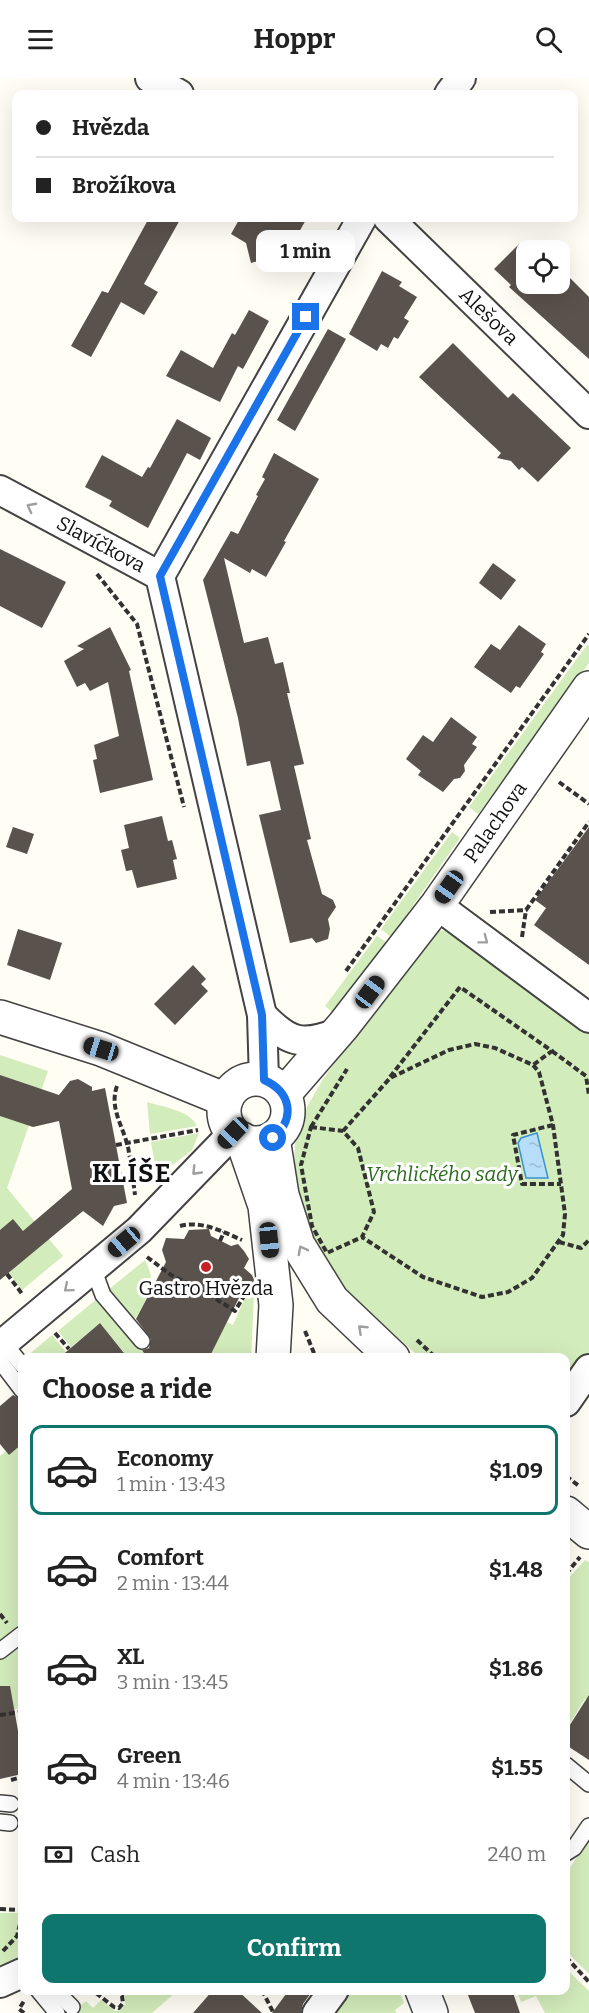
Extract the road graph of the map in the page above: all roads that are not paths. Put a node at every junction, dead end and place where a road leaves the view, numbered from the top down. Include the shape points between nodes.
1 (150, 78) edge
2 (172, 90) edge
3 (360, 222) edge
4 (392, 222) edge
5 (589, 414) edge
6 (0, 490) edge
7 (160, 576) junction
8 (589, 688) edge
9 (437, 905) junction
10 (262, 1015) junction
11 (0, 1017) edge
12 (589, 1018) edge
13 (337, 1033) junction
14 (274, 1087) junction
15 (226, 1100) junction
16 (239, 1135) junction
17 (93, 1268) junction
18 (332, 1300) junction
19 (276, 1307) junction
20 (142, 1341) dead end
21 (404, 1348) edge
22 (1, 1350) edge
23 (273, 1353) edge
24 (18, 1362) edge
25 (589, 1369) edge
26 (18, 1382) edge
27 (570, 1396) edge
28 (570, 1519) edge
29 (586, 1542) edge
30 (18, 1637) edge
31 (0, 1651) edge
32 (570, 1768) edge
33 (589, 1784) edge
34 (589, 1826) edge
35 (570, 1850) edge
36 (36, 1995) edge
37 (60, 1995) edge
38 (330, 1995) edge
39 (424, 1995) edge
40 (72, 2007) dead end
41 (57, 2013) edge
42 (317, 2013) edge
43 (431, 2013) edge

1 - 2 street
3 - 7 street
4 - 5 street, Alešova
7 -> 6 street, Slavíčkova
7 - 10 street, Slavíčkova
8 - 9 street, Palachova
9 -> 12 street
9 - 13 street, Palachova
10 - 13 street via 291,1039 316,1041
10 - 14 street, Slavíčkova
11 - 15 street via 101,1049
13 - 14 street, Palachova
14 - 15 street via 248,1080 232,1089
14 - 16 street via 288,1109 280,1132
15 - 16 street via 225,1118
16 -> 17 street
18 -> 16 street via 298,1245 282,1195
16 - 19 street via 265,1206
17 - 20 lane via 103,1294
17 -> 22 street
18 - 19 street via 297,1290
21 -> 18 street
19 - 23 street
22 - 24 lane
22 - 26 lane
25 - 27 street
28 - 29 street
30 - 31 lane
32 - 33 lane
34 - 35 lane
36 - 41 lane
37 - 40 lane
38 - 42 street
39 - 43 street

